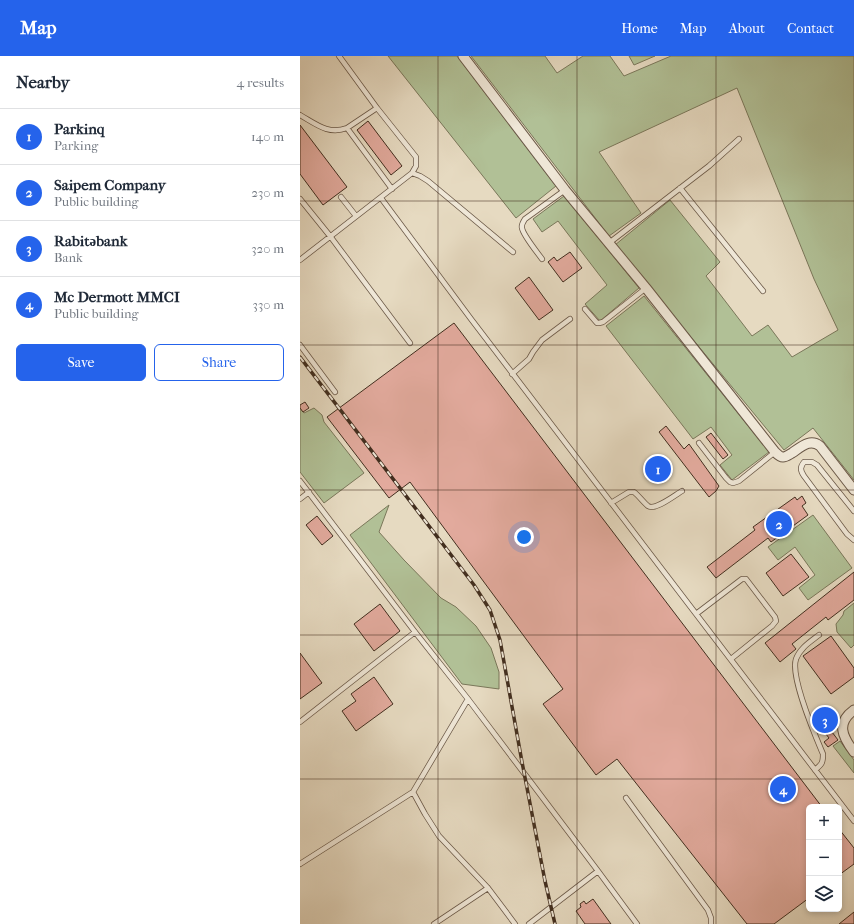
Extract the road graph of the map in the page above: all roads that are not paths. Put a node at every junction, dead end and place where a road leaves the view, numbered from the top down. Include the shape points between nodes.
1 (339, 56) edge
2 (463, 56) edge
3 (377, 108) junction
4 (300, 115) edge
5 (347, 128) junction
6 (739, 139) dead end
7 (412, 173) junction
8 (680, 188) junction
9 (392, 189) junction
10 (565, 190) junction
11 (341, 197) dead end
12 (381, 198) junction
13 (300, 199) edge
14 (356, 216) junction
15 (330, 236) junction
16 (609, 243) junction
17 (513, 252) dead end
18 (542, 259) dead end
19 (300, 260) edge
20 (646, 288) junction
21 (763, 291) dead end
22 (585, 309) dead end
23 (570, 319) dead end
24 (410, 343) dead end
25 (300, 345) edge
26 (512, 374) junction
27 (335, 392) dead end
28 (699, 443) dead end
29 (775, 452) junction
30 (300, 481) edge
31 (854, 490) edge
32 (682, 491) dead end
33 (309, 492) junction
34 (300, 499) edge
35 (611, 503) junction
36 (854, 511) edge
37 (854, 540) edge
38 (696, 614) junction
39 (415, 632) junction
40 (819, 635) dead end
41 (730, 660) junction
42 (468, 699) junction
43 (854, 710) edge
44 (300, 722) edge
45 (854, 752) edge
46 (815, 770) junction
47 (413, 792) junction
48 (626, 798) dead end
49 (854, 821) edge
50 (300, 864) edge
51 (598, 871) junction
52 (488, 888) junction
53 (434, 924) edge
54 (516, 924) edge
55 (529, 924) edge
56 (637, 924) edge
57 (711, 924) edge

1 - 3 lane
2 - 10 street
3 - 5 lane
3 - 7 lane via 416,158 416,166
4 - 5 lane via 327,130
5 - 9 lane
6 - 8 lane
7 - 9 lane
7 - 17 lane via 428,181
8 - 16 lane
8 - 21 lane
9 - 12 lane
10 - 16 street
10 - 18 lane via 523,222 524,234
11 - 14 lane
12 - 14 lane
12 - 26 lane
13 - 15 lane
14 - 15 lane
15 - 19 lane
15 - 24 lane
16 - 20 street
20 - 22 lane via 603,322 597,323
20 - 29 street
23 - 26 lane via 542,340 529,359
25 - 27 lane
26 - 35 lane
28 - 29 lane via 726,478 733,483
29 - 31 street via 783,457 806,444 816,443
30 - 33 lane
32 - 35 lane via 652,507 634,492 629,492
33 - 34 lane
33 - 39 lane
35 - 38 lane
36 - 37 lane via 817,465 804,462 801,466 804,476 846,534
38 - 41 lane
38 - 41 lane via 742,578 746,579 775,617 776,622 772,626
39 - 42 lane
39 - 44 lane
40 - 46 lane via 801,650 794,666 800,694 823,754 822,764
41 - 46 lane
42 - 47 lane
42 - 51 lane
43 - 45 street via 845,718 842,726
46 - 49 lane
47 - 50 lane
47 - 52 lane via 439,836
48 - 57 lane via 708,910
51 - 55 lane
51 - 56 lane
52 - 53 lane
52 - 54 lane

